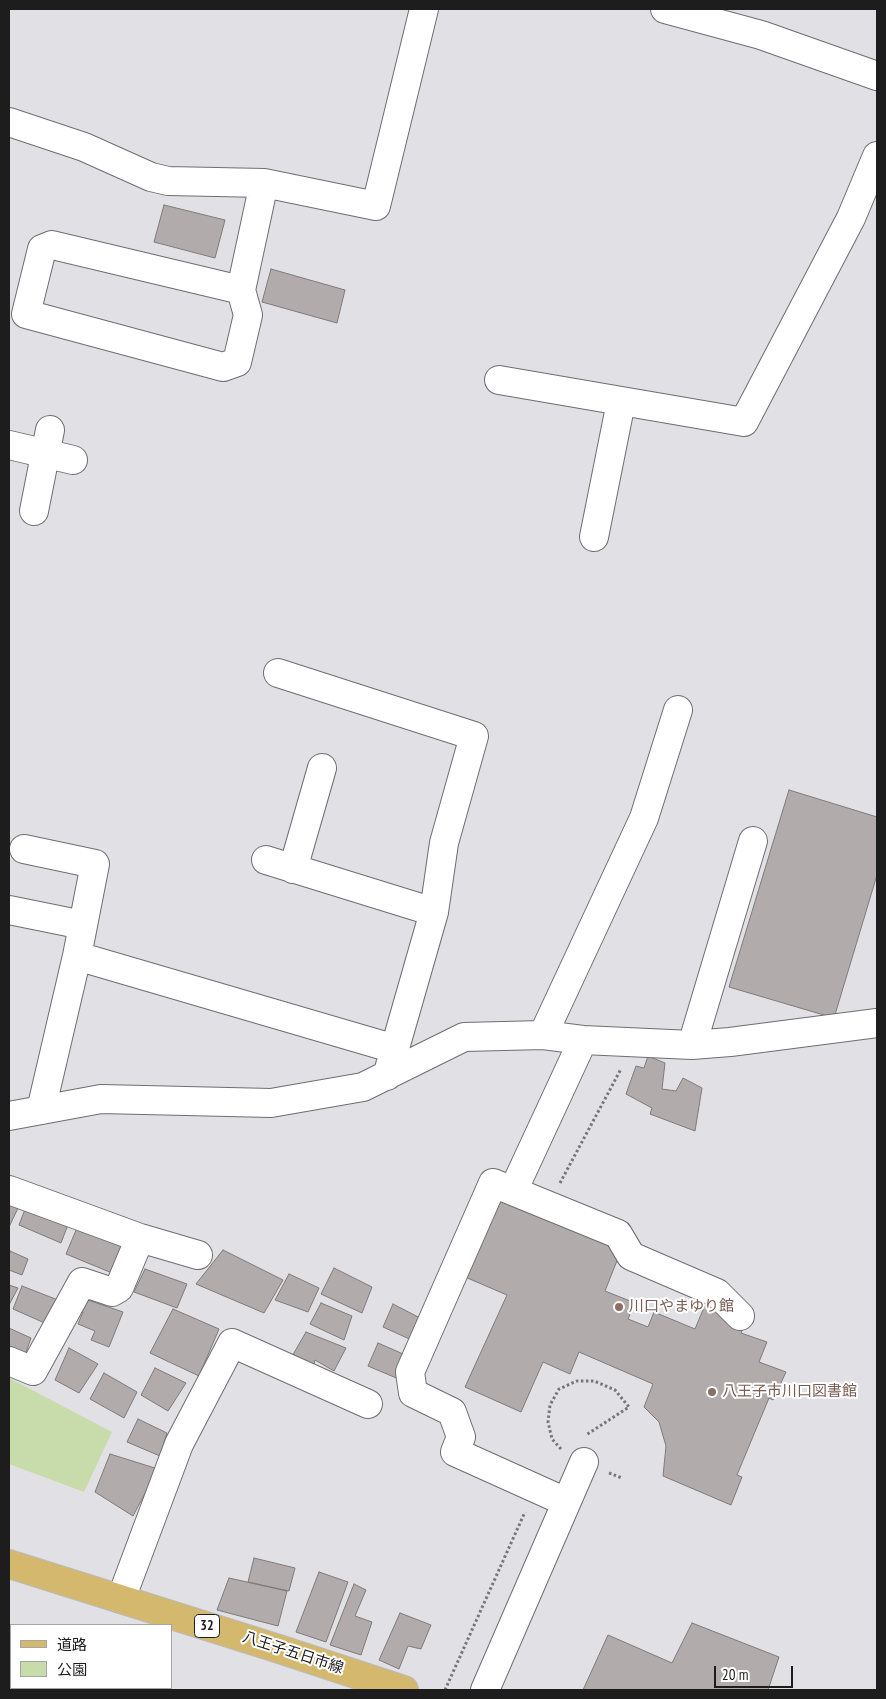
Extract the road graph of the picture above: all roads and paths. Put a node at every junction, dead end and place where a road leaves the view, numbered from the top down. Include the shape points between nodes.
1 (424, 9) edge
2 (665, 9) edge
3 (877, 76) edge
4 (9, 122) edge
5 (877, 156) edge
6 (264, 182) junction
7 (241, 290) junction
8 (499, 380) dead end
9 (621, 402) junction
10 (48, 442) junction
11 (9, 445) edge
12 (73, 460) dead end
13 (34, 511) dead end
14 (594, 537) dead end
15 (278, 673) dead end
16 (678, 710) dead end
17 (322, 768) dead end
18 (24, 849) dead end
19 (740, 854) dead end
20 (266, 860) dead end
21 (292, 869) junction
22 (9, 910) edge
23 (434, 912) junction
24 (83, 925) junction
25 (77, 956) junction
26 (877, 1023) edge
27 (543, 1035) junction
28 (583, 1040) junction
29 (635, 1043) junction
30 (692, 1044) junction
31 (395, 1049) junction
32 (387, 1076) junction
33 (41, 1110) junction
34 (9, 1116) edge
35 (9, 1190) edge
36 (512, 1191) junction
37 (548, 1205) junction
38 (140, 1238) junction
39 (198, 1255) dead end
40 (740, 1316) dead end
41 (9, 1361) edge
42 (368, 1404) dead end
43 (581, 1451) joint
44 (536, 1488) junction
45 (566, 1502) junction
46 (9, 1564) edge
47 (121, 1599) junction
48 (404, 1690) edge
49 (445, 1690) edge
50 (485, 1690) edge

1 - 6 street via 376,206
2 - 3 street via 761,35
4 - 6 street via 84,147 150,177 168,181
5 - 9 street via 851,218 744,422
6 - 7 street
7 - 7 street via 52,245 42,249 26,314 222,366 236,362 248,315
8 - 9 street
9 - 14 street
10 - 11 street
10 - 12 street
10 - 13 street
15 - 23 street via 474,736 444,843
16 - 27 street via 644,818
17 - 21 street
18 - 24 street via 95,864
19 - 30 street
20 - 21 street
21 - 23 street
22 - 24 street
23 - 31 street
24 - 25 street
25 - 31 street
25 - 33 street
26 - 30 street
27 - 28 street
27 - 32 street via 464,1037
28 - 29 street
28 - 36 street
29 - 30 street
29 - 37 path
31 - 32 street
32 - 33 street via 364,1087 270,1103 101,1099
33 - 34 street
35 - 38 street
36 - 37 street
36 - 44 street via 493,1184 410,1372 413,1393 452,1412 461,1437 455,1452
37 - 40 street via 618,1234 631,1256 717,1293
38 - 39 street
38 - 41 street via 119,1288 112,1292 82,1282 33,1372
42 - 47 street via 232,1343 178,1444
43 - 44 path via 629,1408 615,1390 594,1382 577,1381 559,1389 550,1405 548,1422 552,1439 562,1450 543,1472
43 - 45 street
44 - 45 street
44 - 49 path
45 - 50 street
46 - 47 main road, 八王子五日市線 / 32
47 - 48 main road, 八王子五日市線 / 32

